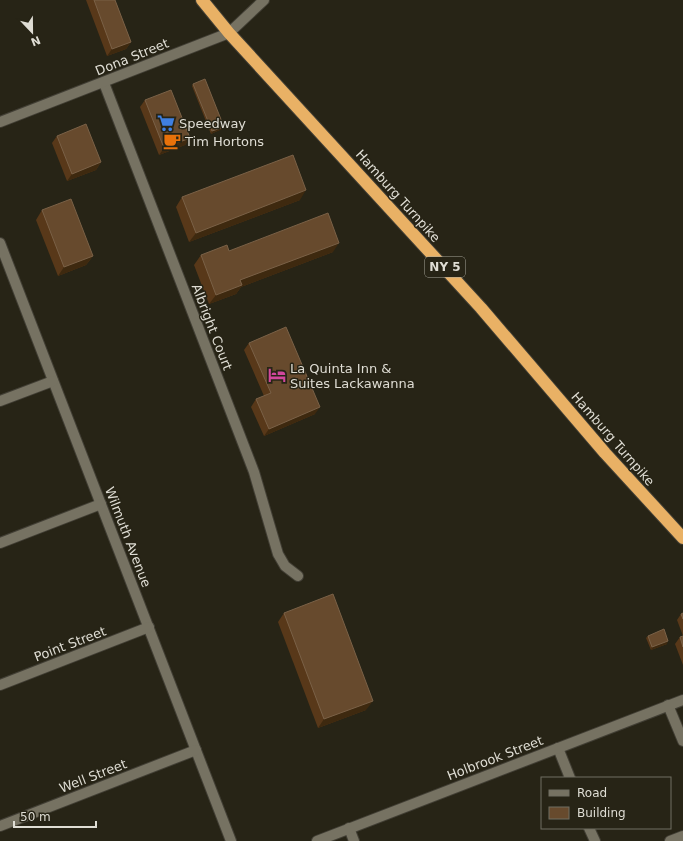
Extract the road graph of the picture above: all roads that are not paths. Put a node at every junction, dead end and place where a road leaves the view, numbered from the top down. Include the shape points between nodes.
1 (202, 0) edge
2 (264, 0) edge
3 (229, 33) junction
4 (104, 83) junction
5 (0, 122) edge
6 (0, 243) edge
7 (3, 260) edge
8 (54, 381) junction
9 (0, 401) edge
10 (101, 504) junction
11 (683, 538) edge
12 (0, 543) edge
13 (298, 576) dead end
14 (149, 627) junction
15 (0, 685) edge
16 (683, 700) edge
17 (668, 705) junction
18 (683, 741) edge
19 (558, 748) junction
20 (196, 750) junction
21 (570, 777) edge
22 (0, 826) edge
23 (349, 828) junction
24 (590, 829) edge
25 (683, 836) edge
26 (231, 841) edge
27 (317, 841) edge
28 (354, 841) edge
29 (594, 841) edge
30 (670, 841) edge

1 - 3 highway, Hamburg Turnpike / NY 5
2 - 3 street, Dona Street
3 - 4 street, Dona Street
3 - 11 highway, Hamburg Turnpike / NY 5 via 481,308 605,453
4 - 5 street, Dona Street
4 - 13 street, Albright Court via 254,472 278,554 285,566
6 - 7 street, Wilmuth Avenue
7 - 8 street, Wilmuth Avenue
8 - 9 street
8 - 10 street, Wilmuth Avenue
10 - 12 street
10 - 14 street, Wilmuth Avenue
14 - 15 street, Point Street
14 - 20 street, Wilmuth Avenue
16 - 17 street, Holbrook Street
17 - 18 street
17 - 19 street, Holbrook Street
19 - 21 street
19 - 23 street, Holbrook Street
20 - 22 street, Well Street
20 - 26 street, Wilmuth Avenue
23 - 27 street, Holbrook Street
23 - 28 street
24 - 29 street
25 - 30 street

